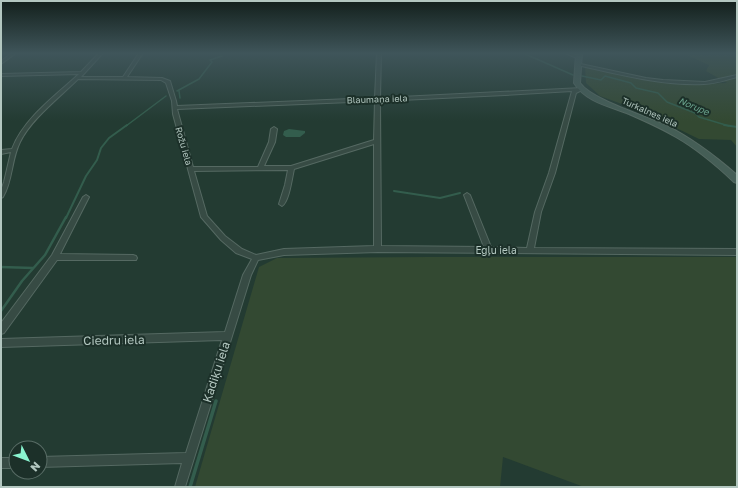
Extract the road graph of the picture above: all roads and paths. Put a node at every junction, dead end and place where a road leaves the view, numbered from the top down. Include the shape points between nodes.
1 (79, 76) edge
2 (379, 76) edge
3 (577, 76) edge
4 (636, 76) edge
5 (737, 76) edge
6 (77, 78) junction
7 (124, 78) joint
8 (580, 89) junction
9 (378, 99) junction
10 (175, 108) junction
11 (274, 129) dead end
12 (377, 141) junction
13 (14, 150) junction
14 (1, 152) edge
15 (261, 167) junction
16 (291, 168) junction
17 (191, 169) junction
18 (737, 180) edge
19 (467, 195) dead end
20 (1, 196) edge
21 (86, 198) dead end
22 (282, 204) dead end
23 (378, 249) junction
24 (489, 250) junction
25 (530, 250) junction
26 (737, 252) edge
27 (55, 257) junction
28 (133, 258) dead end
29 (256, 258) junction
30 (1, 330) edge
31 (228, 336) junction
32 (1, 343) edge
33 (189, 458) junction
34 (48, 462) edge
35 (180, 487) edge

1 - 6 street
2 - 9 street
3 - 8 main road
4 - 5 street via 663,81 705,83
6 - 7 street
6 - 13 street via 28,127
7 - 10 street, Rožu iela via 166,80 170,84
8 - 9 street, Blaumaņa iela
8 - 18 main road, Turkalnes iela via 590,96 646,118 680,135 704,151
8 - 25 street via 574,92 554,168 538,212
9 - 10 street, Blaumaņa iela
9 - 12 street
10 - 17 street, Rožu iela
11 - 15 street via 272,142
12 - 16 street
12 - 23 street
13 - 14 street
13 - 20 street via 8,183
15 - 16 street
15 - 17 street
16 - 22 street
17 - 29 street, Rožu iela via 204,217 239,251
19 - 24 street
21 - 27 street
23 - 24 street, Egļu iela
23 - 29 street, Egļu iela via 284,252
24 - 25 street, Egļu iela
25 - 26 street, Egļu iela
27 - 28 street
27 - 30 street
29 - 31 street, Kadiķu iela via 247,275
31 - 32 street, Ciedru iela
31 - 33 street, Kadiķu iela
33 - 34 street
33 - 35 street, Kadiķu iela

